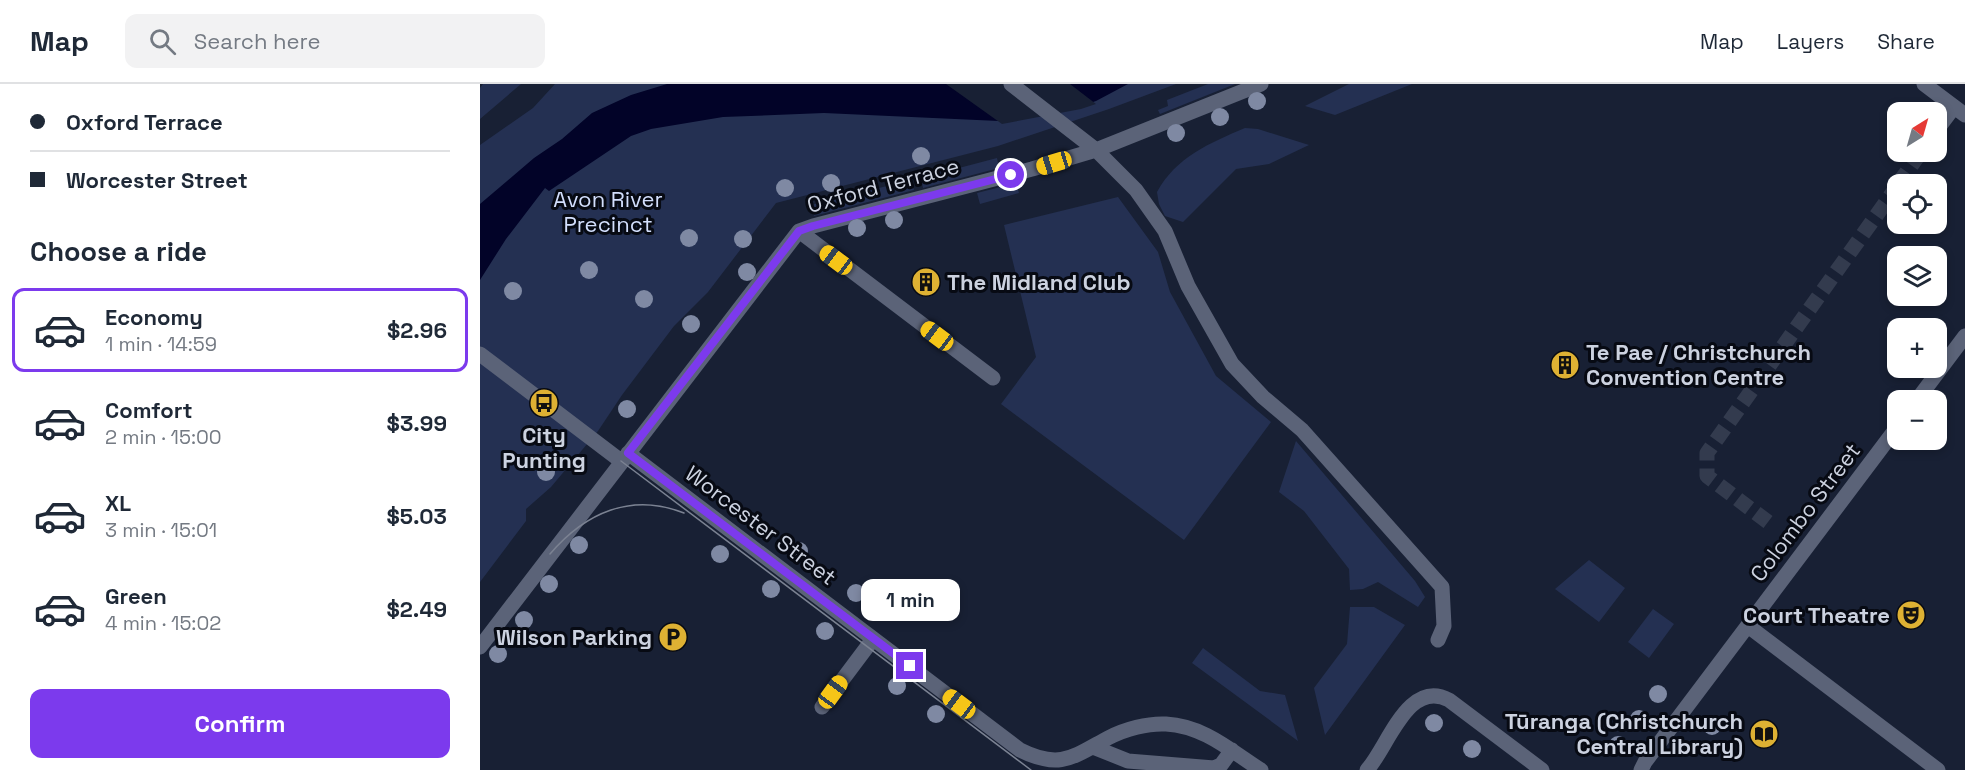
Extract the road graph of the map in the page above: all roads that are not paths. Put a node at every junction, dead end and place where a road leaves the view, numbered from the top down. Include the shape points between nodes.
1 (1011, 84) edge
2 (1261, 84) edge
3 (1924, 84) edge
4 (1960, 111) edge
5 (1947, 122) edge
6 (1096, 150) junction
7 (799, 231) junction
8 (1965, 336) edge
9 (484, 357) edge
10 (993, 378) dead end
11 (1924, 390) edge
12 (1887, 441) edge
13 (625, 457) junction
14 (1748, 626) junction
15 (873, 639) junction
16 (1438, 640) dead end
17 (480, 647) edge
18 (822, 707) dead end
19 (1093, 747) junction
20 (1232, 750) junction
21 (1261, 770) edge
22 (1367, 770) edge
23 (1542, 770) edge
24 (1641, 770) edge
25 (1938, 770) edge

1 - 6 street
2 - 6 street, Oxford Terrace
3 - 4 street
4 - 5 street
6 - 7 street, Oxford Terrace
6 - 16 street via 1136,190 1165,231 1188,286 1232,364 1302,430 1442,587 1444,626
7 - 10 street
7 - 13 street, Oxford Terrace
8 - 11 street
9 - 13 street, Worcester Street
12 - 14 street, Colombo Street
13 - 15 street, Worcester Street
13 - 17 street, Oxford Terrace
14 - 24 street, Colombo Street
14 - 25 street
15 - 18 street
15 - 19 street, Worcester Street via 1035,758 1049,762 1069,760
19 - 20 street, Worcester Street via 1119,732 1167,724 1196,730
19 - 20 street via 1128,761 1214,768
20 - 21 street, Worcester Street
22 - 23 street via 1407,708 1434,695 1449,700

